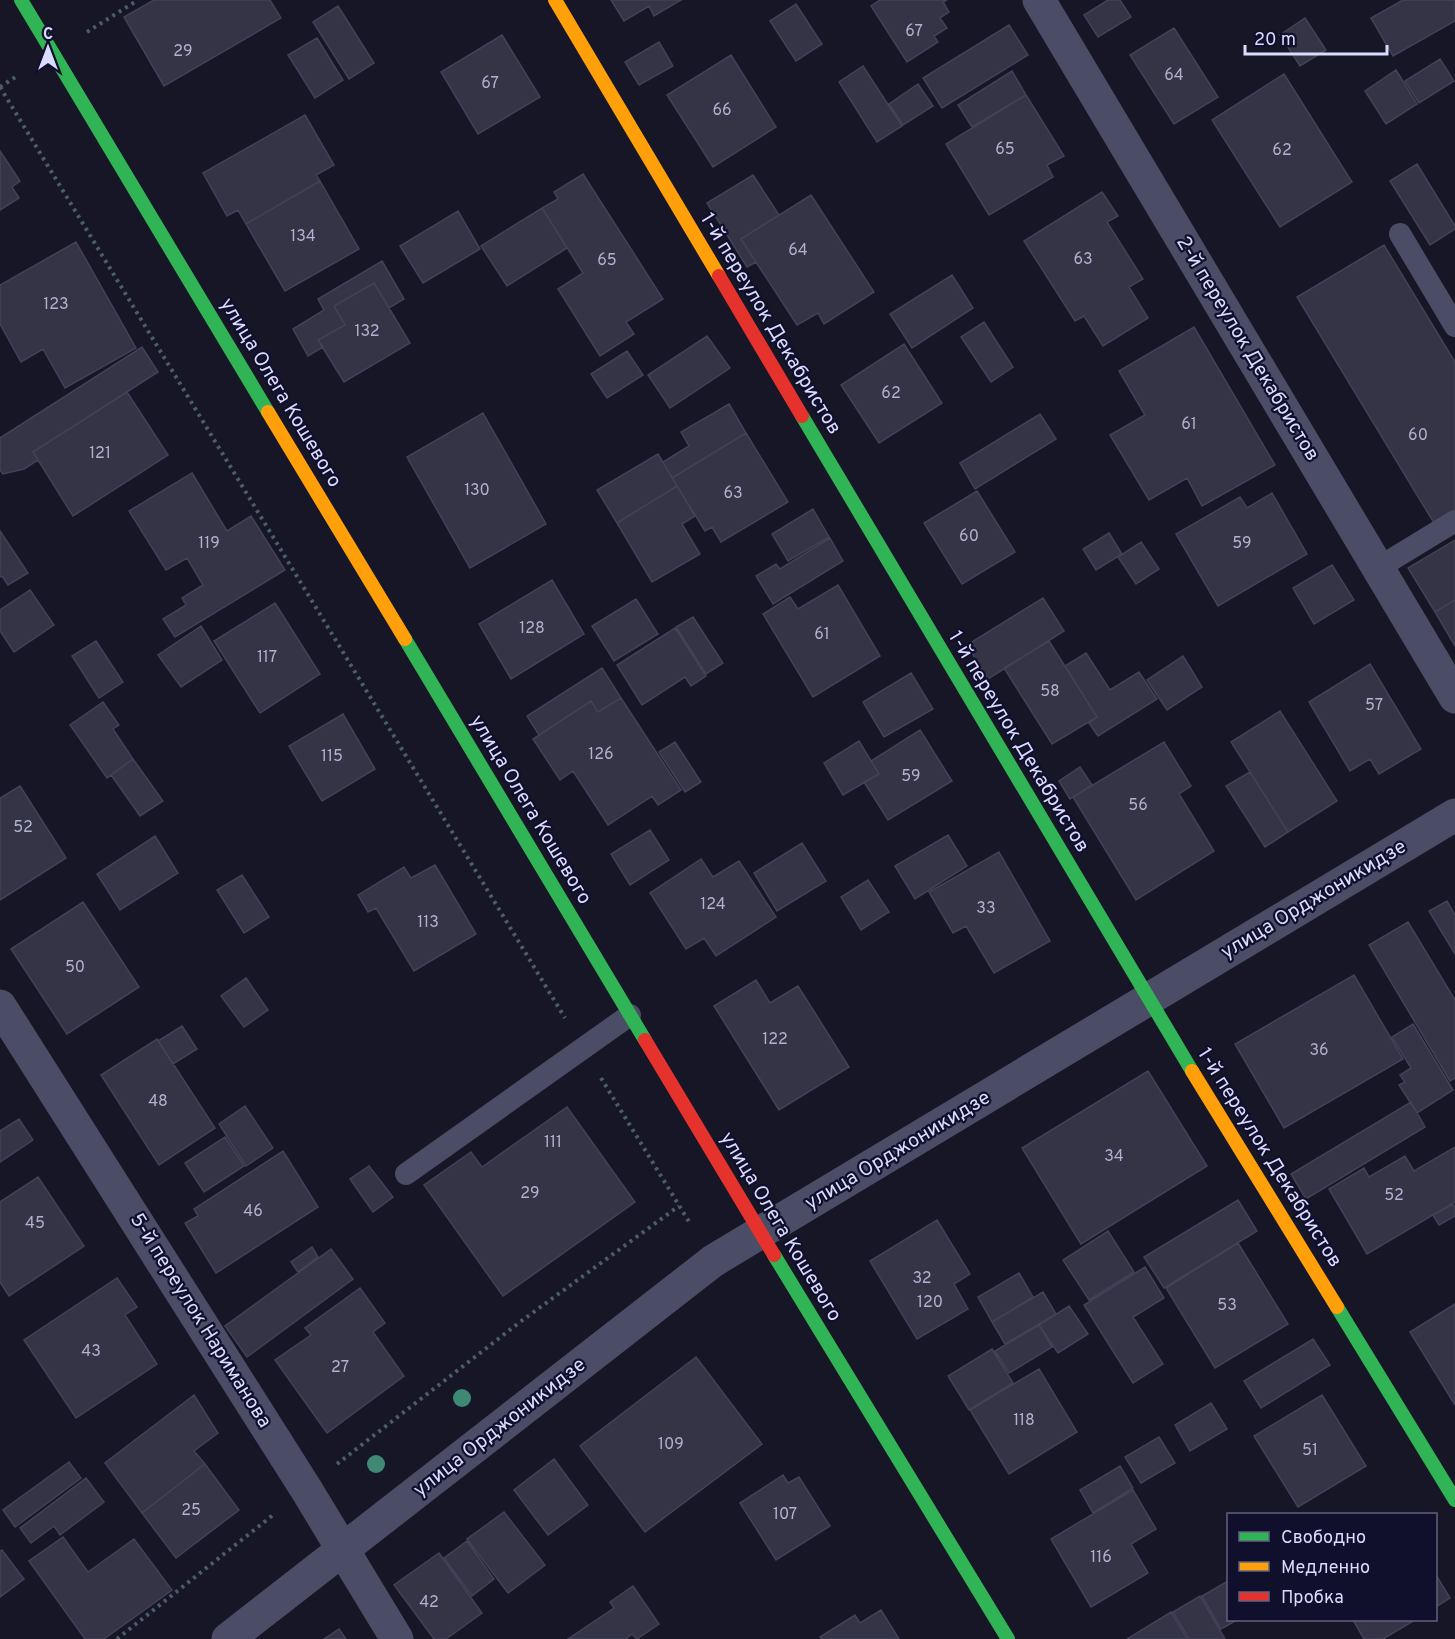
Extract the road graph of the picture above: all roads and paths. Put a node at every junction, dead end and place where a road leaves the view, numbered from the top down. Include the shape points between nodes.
1 (21, 0) edge
2 (555, 0) edge
3 (1039, 0) edge
4 (0, 87) edge
5 (1400, 234) dead end
6 (1455, 326) edge
7 (1455, 521) edge
8 (1378, 568) junction
9 (1455, 697) edge
10 (1455, 815) edge
11 (1148, 999) junction
12 (0, 1006) edge
13 (630, 1015) junction
14 (584, 1048) junction
15 (406, 1174) dead end
16 (761, 1233) junction
17 (306, 1489) junction
18 (1455, 1500) edge
19 (342, 1550) junction
20 (117, 1639) edge
21 (228, 1639) edge
22 (397, 1639) edge
23 (1008, 1639) edge

1 - 13 street, улица Олега Кошевого
2 - 11 street, 1-й переулок Декабристов
3 - 8 street, 2-й переулок Декабристов
4 - 14 path
5 - 6 lane
7 - 8 lane
8 - 9 street, 2-й переулок Декабристов
10 - 11 street, улица Орджоникидзе
11 - 16 street, улица Орджоникидзе
11 - 18 street, 1-й переулок Декабристов
12 - 17 street, 5-й переулок Нариманова
13 - 14 lane
13 - 16 street, улица Олега Кошевого
14 - 15 lane
14 - 17 path via 679,1206 520,1322
16 - 19 street, улица Орджоникидзе via 714,1262
16 - 23 street, улица Олега Кошевого
17 - 19 street, 5-й переулок Нариманова
17 - 20 path
19 - 21 street, улица Орджоникидзе
19 - 22 street, 5-й переулок Нариманова

